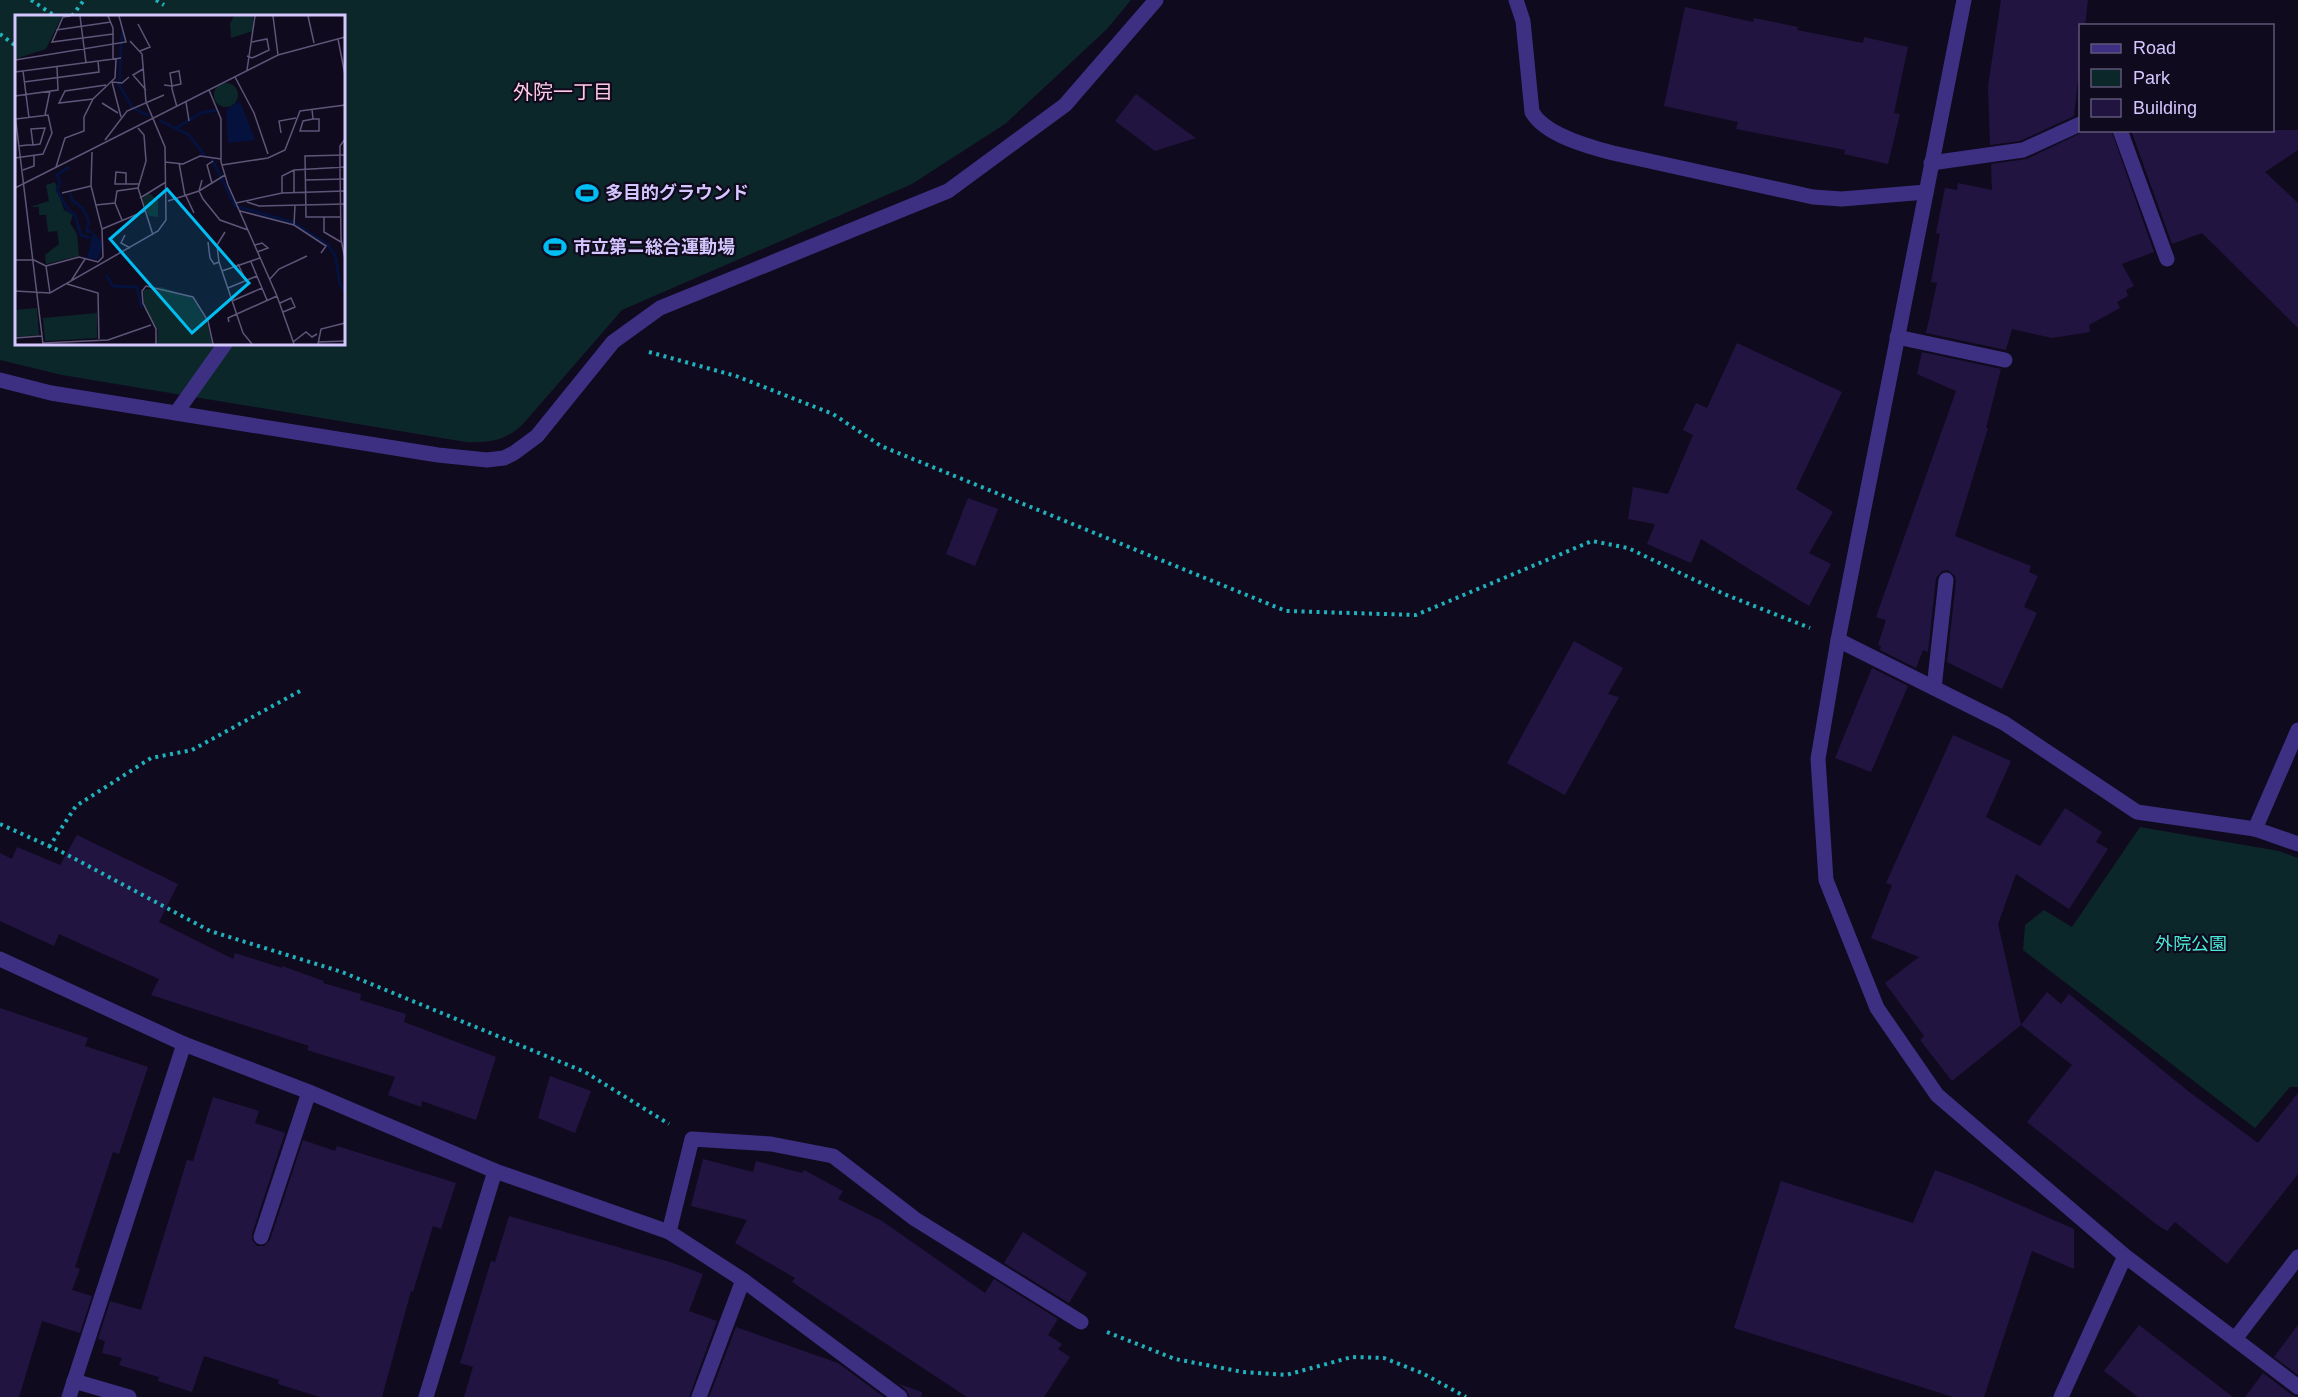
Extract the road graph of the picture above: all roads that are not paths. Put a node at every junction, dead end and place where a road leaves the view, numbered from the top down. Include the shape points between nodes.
1 (1156, 0) edge
2 (1516, 0) edge
3 (1964, 0) edge
4 (2079, 124) edge
5 (2121, 132) edge
6 (1931, 163) junction
7 (1926, 192) junction
8 (2167, 259) dead end
9 (1898, 337) junction
10 (224, 345) edge
11 (2005, 360) dead end
12 (0, 380) edge
13 (176, 413) junction
14 (1946, 580) dead end
15 (1838, 640) junction
16 (1934, 688) junction
17 (2298, 730) edge
18 (2255, 829) junction
19 (2298, 844) edge
20 (0, 959) edge
21 (184, 1044) junction
22 (309, 1092) junction
23 (495, 1171) junction
24 (669, 1232) junction
25 (261, 1237) dead end
26 (2125, 1256) junction
27 (2298, 1257) edge
28 (743, 1280) junction
29 (1081, 1322) road end
30 (2235, 1339) junction
31 (74, 1381) junction
32 (2298, 1388) edge
33 (69, 1397) edge
34 (129, 1397) edge
35 (426, 1397) edge
36 (699, 1397) edge
37 (900, 1397) edge
38 (2061, 1397) edge

1 - 13 street via 1065,105 948,191 660,308 614,342 537,436 504,458 438,456
2 - 7 street via 1523,21 1532,112 1541,123 1563,136 1625,156 1813,197 1842,199
3 - 6 street
4 - 6 street via 2023,150
5 - 8 street
6 - 7 street
7 - 9 street
9 - 11 street
9 - 15 street
10 - 13 street
12 - 13 street via 51,393
14 - 16 street
15 - 16 street
15 - 26 street via 1818,759 1826,880 1876,1008 1937,1095
16 - 18 street via 2004,723 2138,812
17 - 18 street
18 - 19 street
20 - 21 street
21 - 22 street
21 - 31 street
22 - 23 street
22 - 25 street
23 - 24 street
23 - 35 street
24 - 28 street
24 - 29 street via 692,1139 771,1144 833,1156 915,1219
26 - 30 street
26 - 38 street
27 - 30 street
28 - 36 street
28 - 37 street
30 - 32 street
31 - 33 street
31 - 34 street

